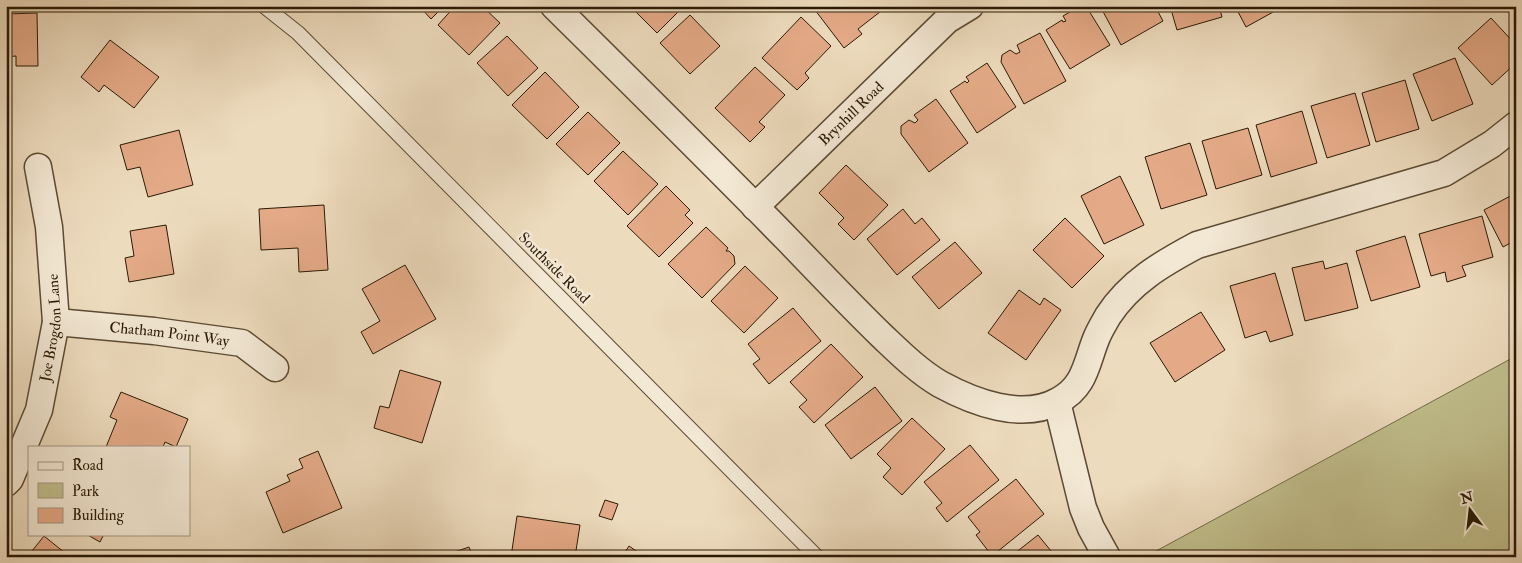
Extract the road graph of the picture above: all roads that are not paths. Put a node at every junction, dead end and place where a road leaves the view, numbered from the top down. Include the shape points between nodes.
1 (264, 6) edge
2 (554, 6) edge
3 (970, 6) edge
4 (942, 13) edge
5 (1516, 125) edge
6 (38, 167) dead end
7 (755, 207) junction
8 (56, 322) junction
9 (275, 368) dead end
10 (1057, 402) junction
11 (6, 483) edge
12 (817, 557) edge
13 (1106, 557) edge

1 - 12 lane, Southside Road via 298,33
2 - 7 street
3 - 4 street, Brynhill Road
4 - 7 street, Brynhill Road
5 - 10 street via 1444,173 1197,246 1160,265 1122,296 1096,337 1083,378 1072,392
6 - 8 street, Joe Brogdon Lane via 49,227
7 - 10 street via 863,317 909,361 939,383 970,399 1002,408 1040,407
8 - 9 street, Chatham Point Way via 242,343
8 - 11 street, Joe Brogdon Lane via 39,410
10 - 13 street via 1084,508

